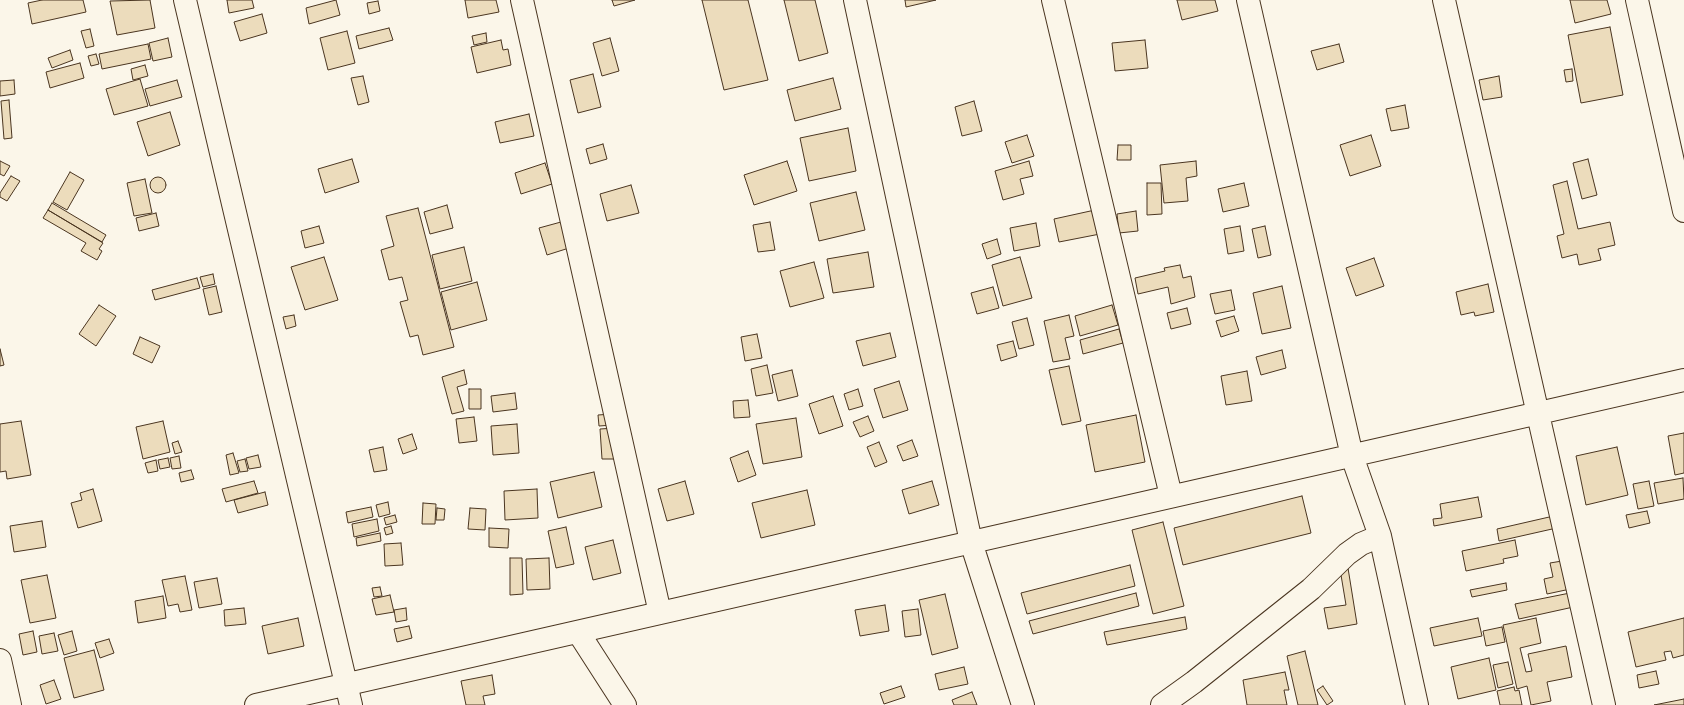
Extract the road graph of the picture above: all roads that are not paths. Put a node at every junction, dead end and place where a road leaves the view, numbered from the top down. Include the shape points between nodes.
1 (185, 0) edge
2 (522, 0) edge
3 (855, 0) edge
4 (1053, 0) edge
5 (1248, 0) edge
6 (1444, 0) edge
7 (1637, 0) edge
8 (1684, 211) edge
9 (1684, 380) edge
10 (1538, 413) junction
11 (1352, 456) junction
12 (1171, 496) junction
13 (1380, 536) junction
14 (971, 542) junction
15 (660, 613) junction
16 (578, 632) junction
17 (0, 660) edge
18 (349, 695) edge
19 (10, 705) edge
20 (256, 705) edge
21 (625, 705) edge
22 (1023, 705) edge
23 (1162, 705) edge
24 (1418, 705) edge
25 (1604, 705) edge

1 - 18 street
2 - 15 street
3 - 14 street
4 - 12 street
5 - 11 street
6 - 10 street
7 - 8 street
9 - 10 street
10 - 11 street
10 - 25 street
11 - 12 street
11 - 13 street
12 - 14 street
13 - 23 street via 1361,544 1347,554 1312,589
13 - 24 street
14 - 15 street
14 - 22 street
15 - 16 street
16 - 18 street
16 - 21 street
17 - 19 street
18 - 20 street

